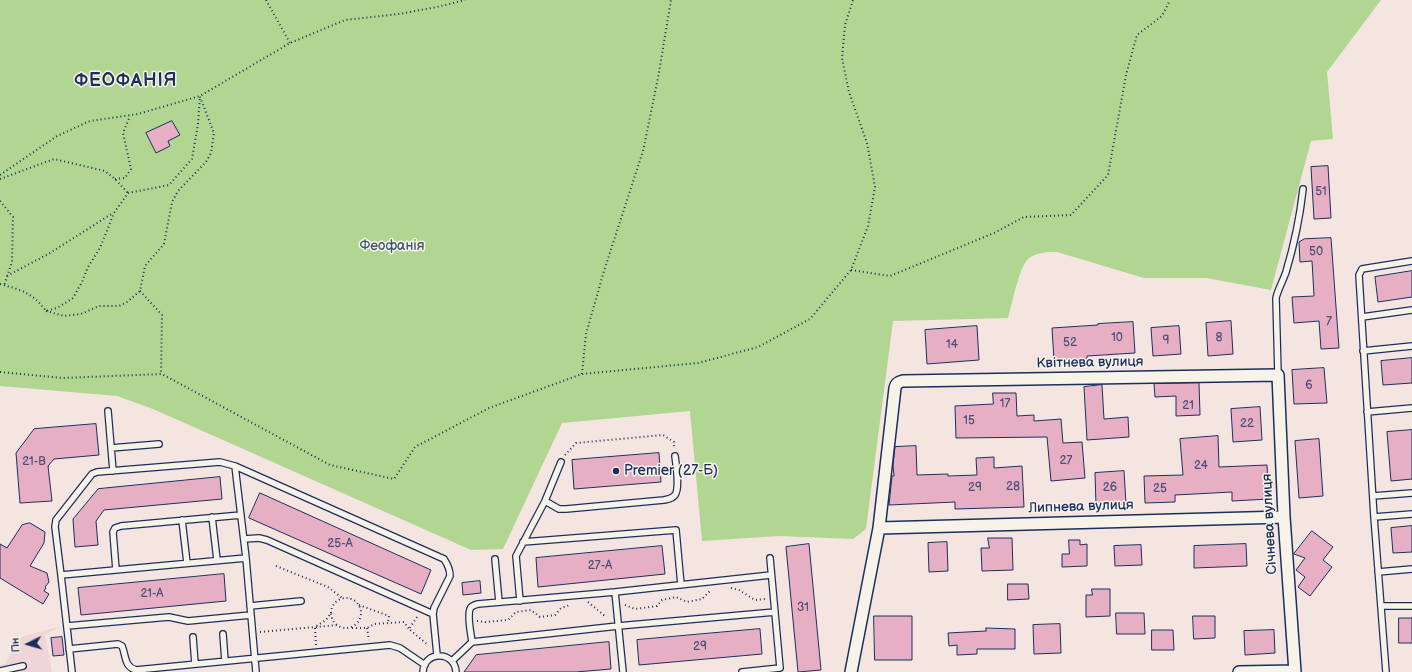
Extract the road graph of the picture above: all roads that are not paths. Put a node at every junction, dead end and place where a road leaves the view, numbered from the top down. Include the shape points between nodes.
1 (1303, 189) dead end
2 (1412, 261) edge
3 (1412, 310) edge
4 (1362, 317) junction
5 (1412, 346) edge
6 (1363, 350) junction
7 (1278, 375) junction
8 (1412, 408) edge
9 (108, 411) dead end
10 (1367, 412) junction
11 (159, 444) dead end
12 (111, 448) junction
13 (675, 456) road end
14 (561, 462) road end
15 (235, 466) junction
16 (113, 471) junction
17 (1412, 493) edge
18 (1373, 496) junction
19 (544, 501) junction
20 (1412, 514) edge
21 (241, 515) junction
22 (212, 517) junction
23 (1284, 517) junction
24 (1374, 517) junction
25 (182, 520) junction
26 (879, 528) junction
27 (244, 539) junction
28 (523, 542) junction
29 (246, 558) junction
30 (770, 558) dead end
31 (495, 559) dead end
32 (217, 560) junction
33 (187, 563) junction
34 (1412, 569) edge
35 (116, 570) junction
36 (1378, 572) junction
37 (61, 575) junction
38 (771, 575) junction
39 (681, 585) junction
40 (615, 592) junction
41 (301, 601) dead end
42 (520, 601) junction
43 (499, 602) junction
44 (250, 606) junction
45 (1381, 606) junction
46 (1412, 606) edge
47 (775, 612) junction
48 (433, 614) junction
49 (251, 615) junction
50 (67, 626) junction
51 (618, 626) junction
52 (222, 634) dead end
53 (193, 637) dead end
54 (472, 642) junction
55 (69, 649) junction
56 (437, 656) junction
57 (255, 658) junction
58 (225, 661) junction
59 (452, 661) junction
60 (195, 664) junction
61 (425, 665) junction
62 (23, 666) dead end
63 (0, 671) edge
64 (1295, 671) edge
65 (72, 672) edge
66 (256, 672) edge
67 (423, 672) edge
68 (456, 672) edge
69 (623, 672) edge
70 (742, 672) edge
71 (851, 672) edge
72 (1239, 672) edge
73 (1386, 672) edge

1 - 7 lane via 1294,246 1276,298
2 - 4 lane via 1362,269 1359,275
3 - 4 lane
4 - 6 lane
5 - 6 lane
6 - 10 lane
7 - 23 street, Січнева вулиця
7 - 26 street, Квітнева вулиця via 903,381 896,384 895,388
8 - 10 lane
9 - 12 lane
10 - 18 lane
11 - 12 lane
12 - 16 lane
13 - 19 lane via 678,486 677,493 671,498 566,509
14 - 19 lane
15 - 16 lane via 220,462
15 - 21 lane
15 - 48 lane via 444,559 450,576
16 - 37 lane via 92,474 56,520
17 - 18 lane
18 - 24 lane
19 - 28 lane
20 - 24 lane
21 - 22 lane
21 - 27 lane
22 - 25 lane
22 - 32 lane
23 - 26 street, Липнева вулиця
23 - 64 street, Січнева вулиця
24 - 36 lane
25 - 33 lane
25 - 35 lane via 115,528 113,532
26 - 71 street
27 - 29 lane
27 - 48 lane via 267,540
28 - 39 lane via 676,530
28 - 42 lane via 516,556
29 - 32 lane
29 - 44 lane
30 - 38 lane
31 - 43 lane
32 - 33 lane
33 - 35 lane
34 - 36 lane
35 - 37 lane
36 - 45 lane
37 - 50 lane
38 - 39 lane
38 - 47 lane
39 - 40 lane
40 - 42 lane
40 - 51 lane
41 - 44 lane
42 - 43 lane
43 - 54 lane via 478,604 469,610
44 - 49 lane
45 - 46 lane
45 - 73 lane
47 - 51 lane
47 - 70 lane via 780,668
48 - 56 lane
49 - 50 lane via 188,621 169,617
49 - 57 lane
50 - 55 lane
51 - 54 lane
51 - 69 lane
52 - 58 lane
53 - 60 lane
54 - 59 lane
55 - 60 lane via 118,644 122,646 128,666 136,670
55 - 65 lane
56 - 59 lane via 446,656
56 - 61 lane via 429,659
57 - 58 lane
57 - 61 lane via 396,646
57 - 66 lane
58 - 60 lane
59 - 68 lane
61 - 67 lane
62 - 63 lane
64 - 72 street

